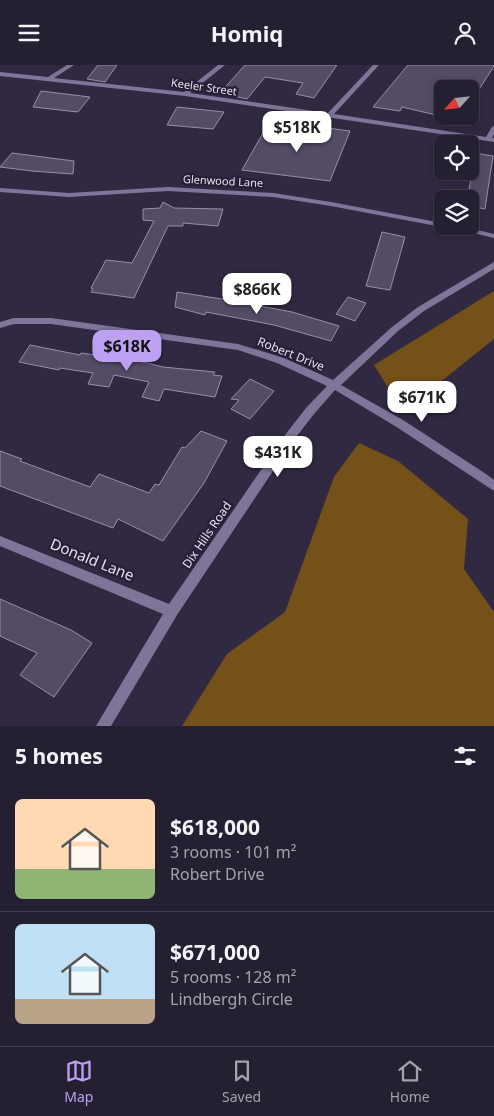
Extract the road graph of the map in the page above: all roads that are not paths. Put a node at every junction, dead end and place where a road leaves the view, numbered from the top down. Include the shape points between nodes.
1 (72, 65) edge
2 (222, 65) edge
3 (376, 65) edge
4 (0, 73) edge
5 (49, 79) junction
6 (185, 94) junction
7 (330, 115) junction
8 (494, 128) edge
9 (491, 140) edge
10 (0, 190) edge
11 (434, 223) edge
12 (479, 233) edge
13 (494, 236) edge
14 (494, 265) edge
15 (0, 325) edge
16 (333, 386) junction
17 (494, 486) edge
18 (0, 541) edge
19 (172, 611) junction
20 (103, 726) edge

1 - 5 street
2 - 6 street
3 - 7 street
4 - 5 street, Keeler Street
5 - 6 street, Keeler Street
6 - 7 street, Keeler Street
7 - 9 street, Keeler Street
8 - 9 street
10 - 11 street, Glenwood Lane via 69,195 168,189 264,194
12 - 13 street
14 - 16 street, Dix Hills Road via 420,309
15 - 16 street, Robert Drive via 14,321 52,321 238,347 309,372
16 - 17 street, Robert Drive via 363,401
16 - 19 street, Dix Hills Road via 289,438
18 - 19 street, Donald Lane
19 - 20 street, Dix Hills Road

